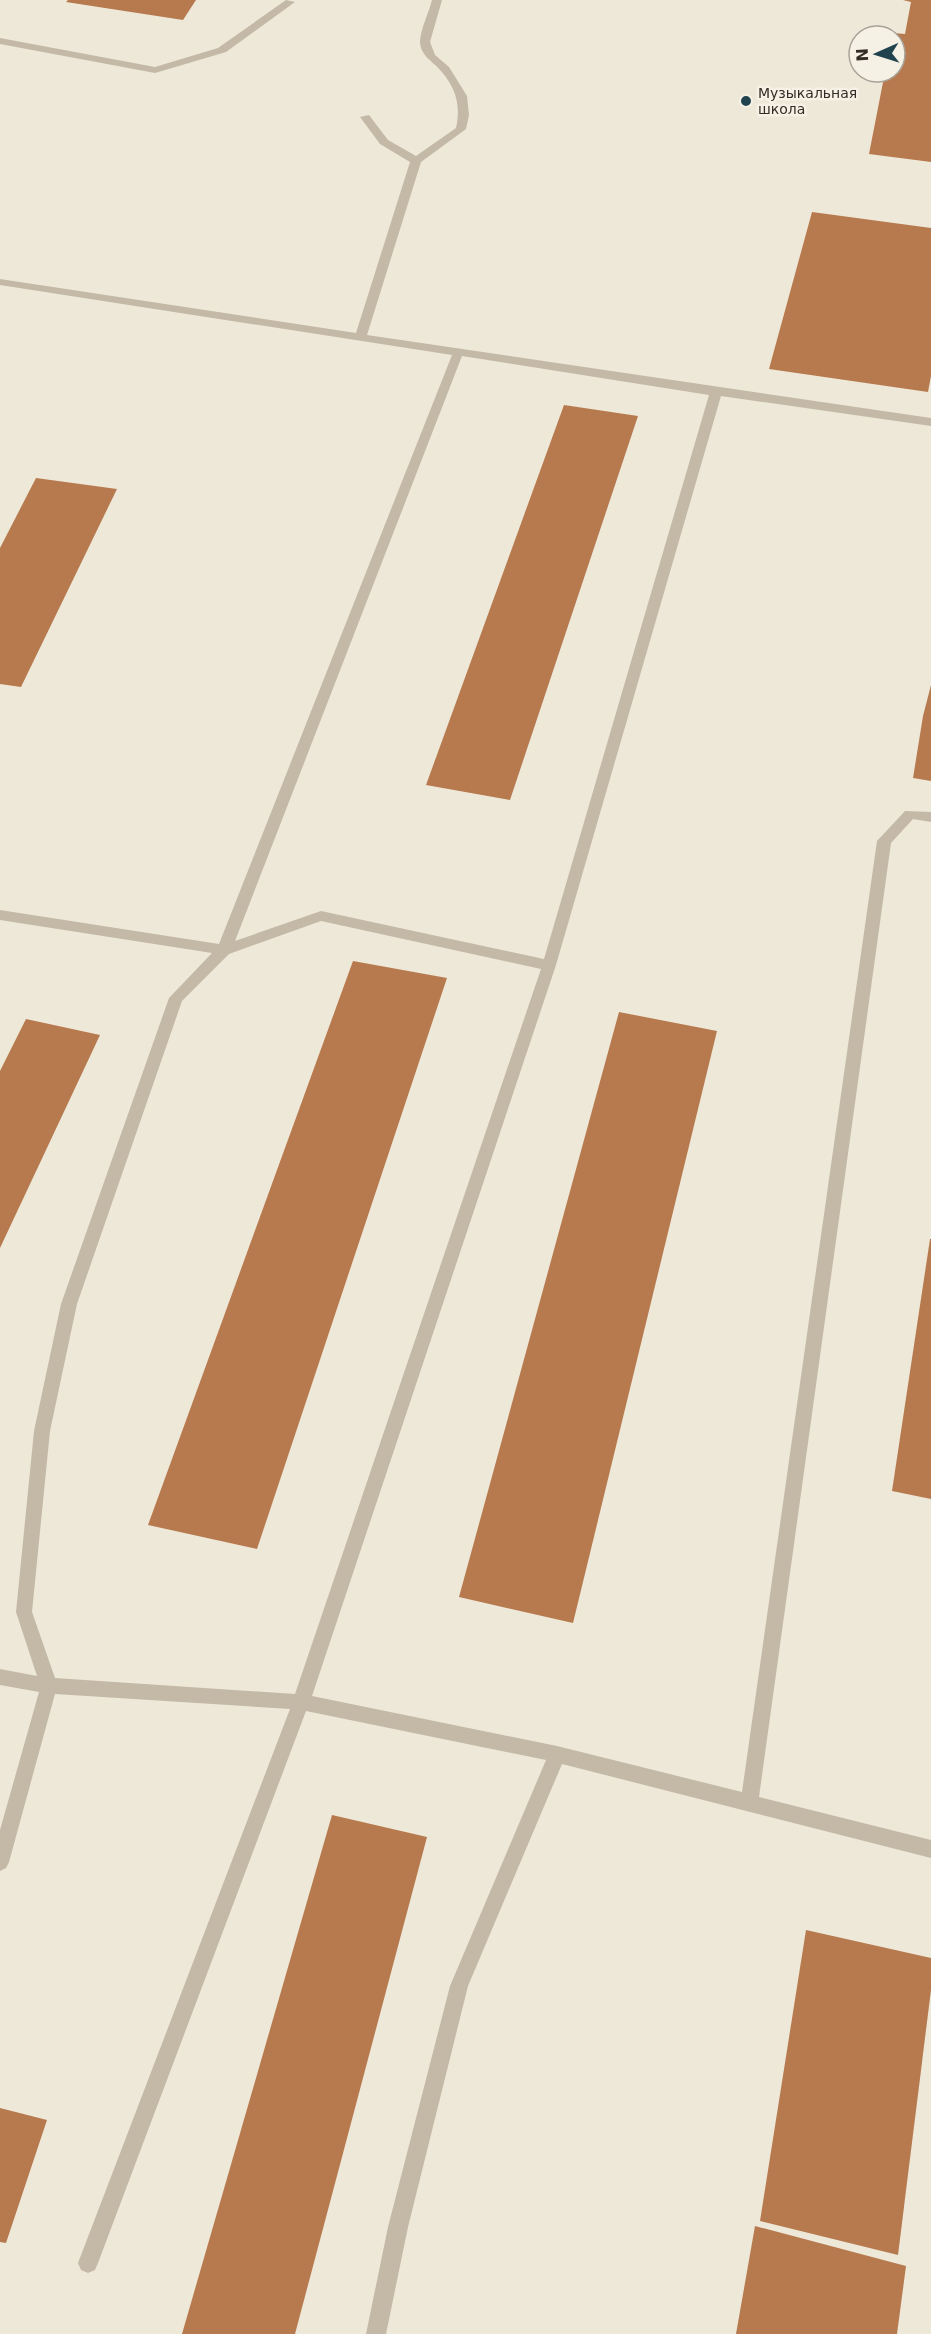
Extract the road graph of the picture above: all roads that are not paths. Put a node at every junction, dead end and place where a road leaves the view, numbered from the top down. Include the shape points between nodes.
1 (437, 0) edge
2 (290, 2) dead end
3 (0, 41) edge
4 (365, 117) dead end
5 (416, 161) junction
6 (0, 282) edge
7 (360, 338) junction
8 (458, 353) junction
9 (716, 392) junction
10 (931, 422) edge
11 (931, 817) edge
12 (0, 915) edge
13 (224, 950) junction
14 (549, 965) junction
15 (0, 1677) edge
16 (49, 1686) junction
17 (301, 1702) junction
18 (557, 1754) junction
19 (749, 1803) junction
20 (931, 1849) edge
21 (0, 1862) edge
22 (88, 2263) dead end
23 (376, 2334) edge

1 - 5 lane via 425,42 430,56 445,69 462,96 464,116 461,129
2 - 3 lane via 222,50 155,70
4 - 5 lane via 384,142
5 - 7 lane
6 - 7 lane
7 - 8 lane
8 - 9 lane
8 - 13 lane
9 - 10 lane
9 - 14 lane
11 - 19 lane via 910,814 884,841
12 - 13 lane
13 - 14 lane via 321,916
13 - 16 lane via 176,998 69,1304 42,1431 24,1612
14 - 17 lane
15 - 16 lane
16 - 17 lane
16 - 21 lane
17 - 18 lane
17 - 22 lane
18 - 19 lane
18 - 23 lane via 459,1986 398,2227
19 - 20 lane

